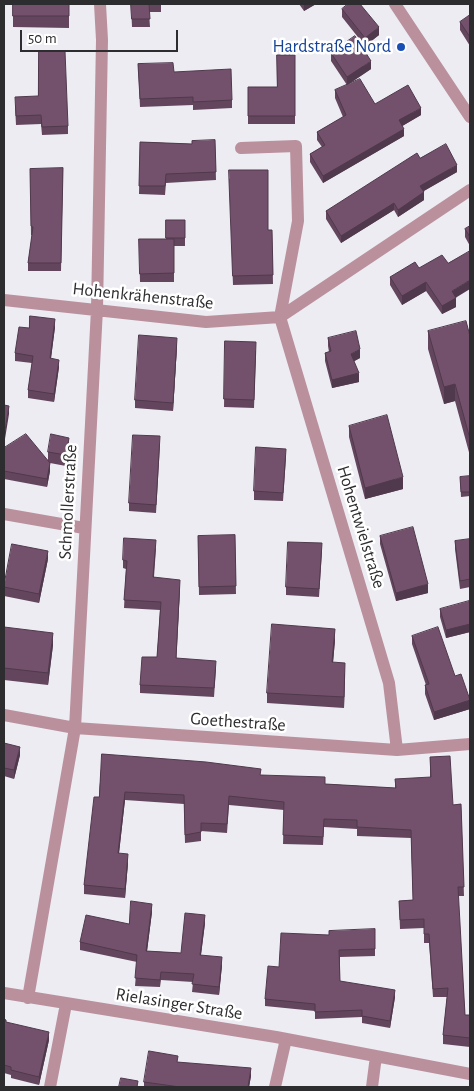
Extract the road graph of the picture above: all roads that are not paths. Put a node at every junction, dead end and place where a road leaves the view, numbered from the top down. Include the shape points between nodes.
1 (100, 4) edge
2 (395, 4) edge
3 (470, 117) edge
4 (241, 148) dead end
5 (470, 190) edge
6 (4, 300) edge
7 (97, 309) junction
8 (280, 317) junction
9 (4, 514) edge
10 (84, 528) junction
11 (4, 715) edge
12 (75, 728) junction
13 (470, 744) edge
14 (397, 750) junction
15 (4, 993) edge
16 (28, 998) junction
17 (66, 1004) junction
18 (286, 1039) junction
19 (376, 1056) junction
20 (470, 1074) edge
21 (50, 1087) edge
22 (275, 1087) edge
23 (372, 1087) edge

1 - 7 street, Schmollerstraße
2 - 3 street
4 - 8 street via 297,140 298,221
5 - 8 street, Hohenkrähenstraße
6 - 7 street, Hohenkrähenstraße
7 - 8 street, Hohenkrähenstraße via 206,322
7 - 10 street, Schmollerstraße
8 - 14 street, Hohentwielstraße via 389,683
9 - 10 street
10 - 12 street, Schmollerstraße
11 - 12 street, Goethestraße
12 - 14 street, Goethestraße
12 - 16 street, Schmollerstraße
13 - 14 street, Goethestraße
15 - 16 street, Rielasinger Straße
16 - 17 street, Rielasinger Straße
17 - 18 street, Rielasinger Straße
17 - 21 street
18 - 19 street, Rielasinger Straße
18 - 22 street
19 - 20 street, Rielasinger Straße
19 - 23 street

